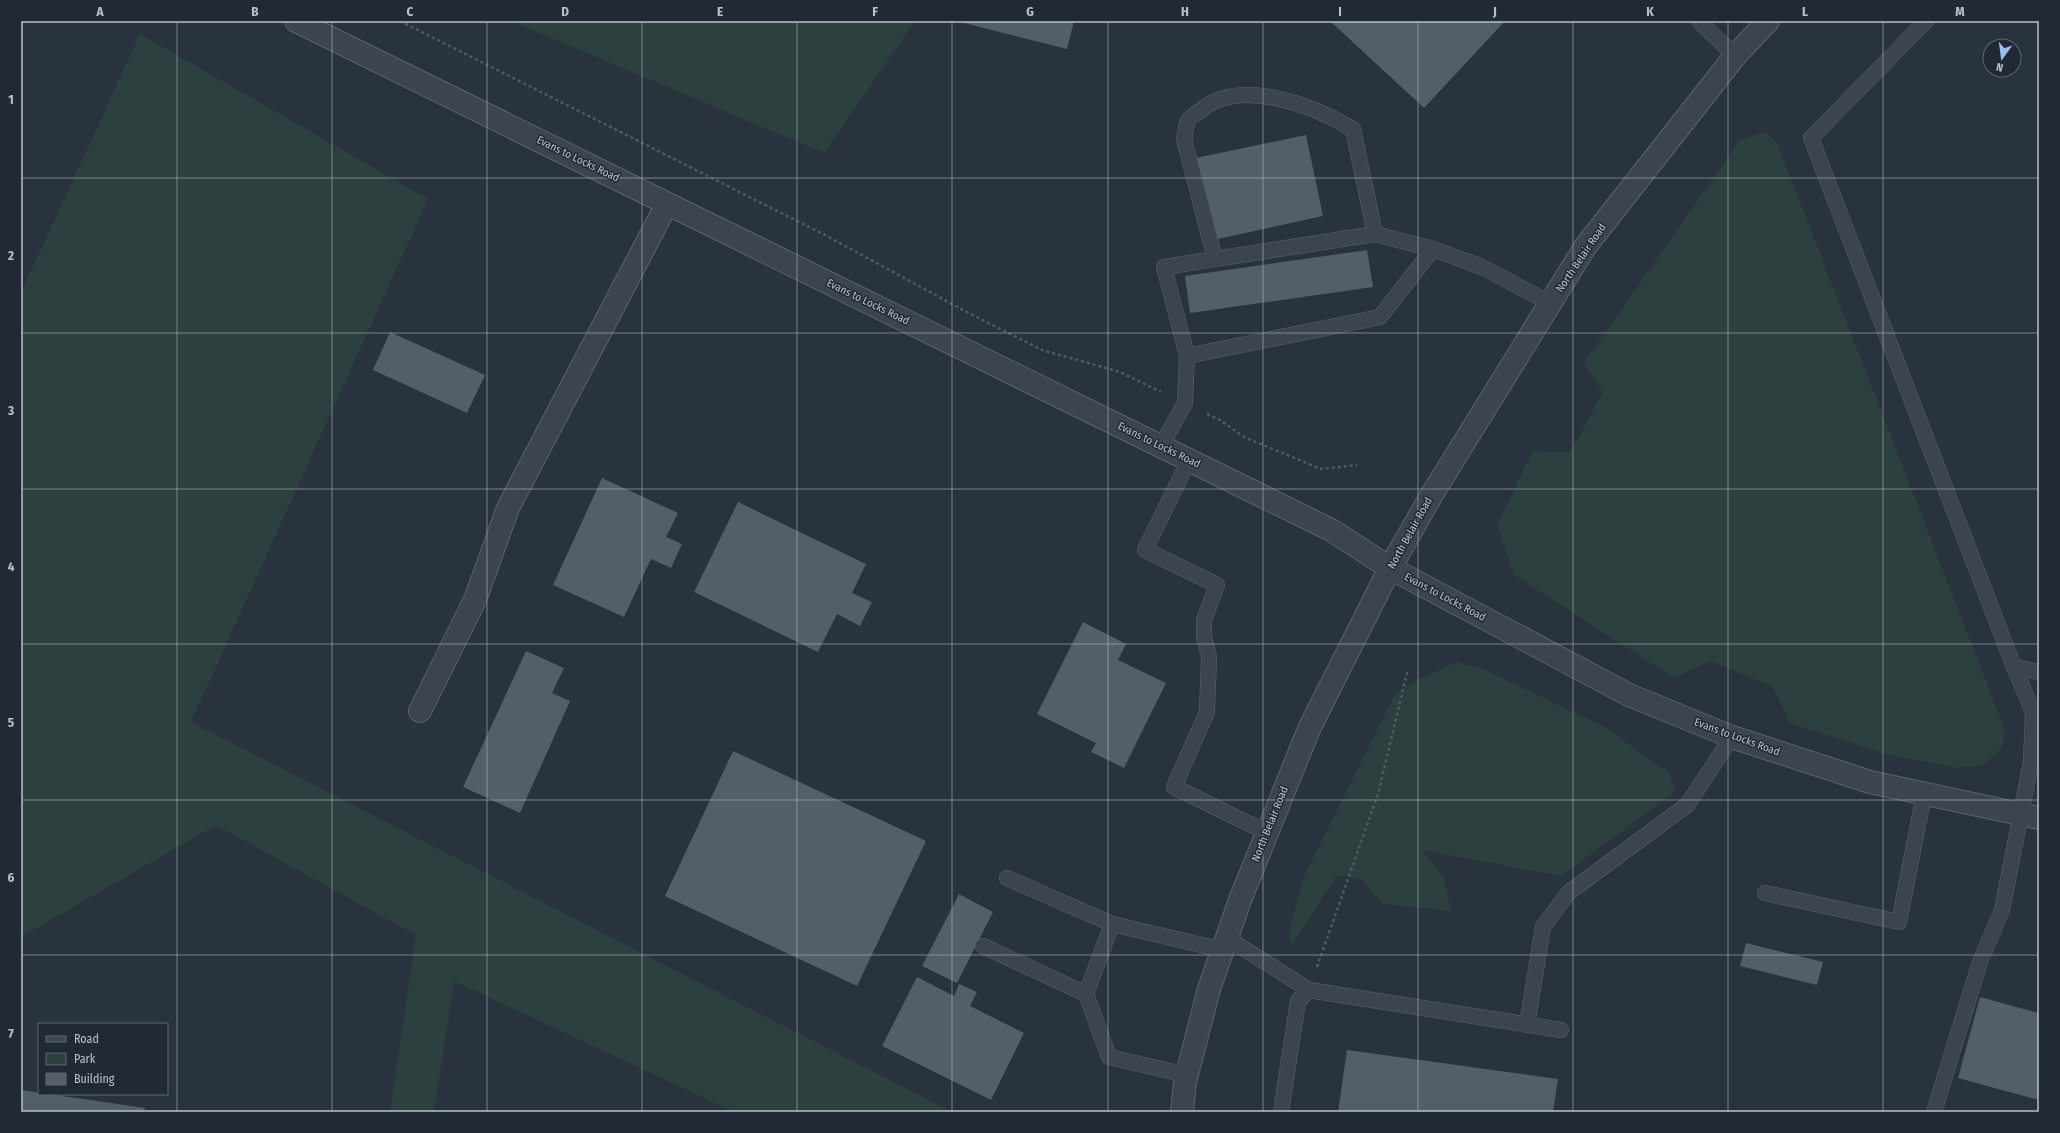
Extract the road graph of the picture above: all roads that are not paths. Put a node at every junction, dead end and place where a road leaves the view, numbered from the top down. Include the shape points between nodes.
1 (296, 21) edge
2 (1699, 21) edge
3 (1768, 21) edge
4 (1926, 21) edge
5 (1735, 56) junction
6 (667, 204) junction
7 (1375, 234) junction
8 (1433, 250) junction
9 (1215, 259) junction
10 (1550, 303) junction
11 (1187, 356) junction
12 (1161, 446) junction
13 (1189, 460) junction
14 (1390, 568) junction
15 (2014, 667) junction
16 (2039, 672) edge
17 (420, 711) dead end
18 (1732, 737) junction
19 (1924, 794) junction
20 (2030, 816) edge
21 (1266, 832) junction
22 (1007, 878) dead end
23 (1764, 893) dead end
24 (1112, 924) junction
25 (1225, 944) junction
26 (983, 946) dead end
27 (1308, 990) junction
28 (1086, 994) junction
29 (1527, 1024) junction
30 (1561, 1030) dead end
31 (1188, 1075) junction
32 (1182, 1112) edge
33 (1282, 1112) edge
34 (1934, 1112) edge

1 - 6 street, Evans to Locks Road
2 - 5 lane
3 - 5 street, North Belair Road
4 - 15 lane via 1811,138
5 - 10 street, North Belair Road via 1585,248
6 - 12 street, Evans to Locks Road
6 - 17 street via 508,508 475,600
7 - 8 lane
7 - 9 lane
7 - 9 lane via 1353,129 1335,118 1302,105 1263,95 1228,97 1207,104 1188,121 1184,139
8 - 10 lane via 1482,267
8 - 11 lane via 1380,317
9 - 11 lane via 1164,267
10 - 14 street, North Belair Road via 1431,496
11 - 12 lane via 1185,403
12 - 13 street, Evans to Locks Road
13 - 14 street, Evans to Locks Road via 1332,530
13 - 21 lane via 1145,550 1216,585 1204,620 1204,637 1209,657 1207,712 1174,787
14 - 18 street, Evans to Locks Road via 1629,695
14 - 21 street, North Belair Road via 1309,729
15 - 16 lane
15 - 20 lane via 2033,712
18 - 19 street, Evans to Locks Road via 1870,782
18 - 29 lane via 1687,805 1568,893 1543,927
19 - 20 street, Evans to Locks Road
19 - 23 lane via 1899,922
20 - 34 lane via 2002,910 1980,962
21 - 25 street, North Belair Road
22 - 24 lane
24 - 25 lane
24 - 28 lane
25 - 27 lane
25 - 31 street, North Belair Road via 1209,988
26 - 28 lane
27 - 29 lane
27 - 33 lane via 1298,1001
28 - 31 lane via 1109,1057
29 - 30 lane
31 - 32 street, North Belair Road

